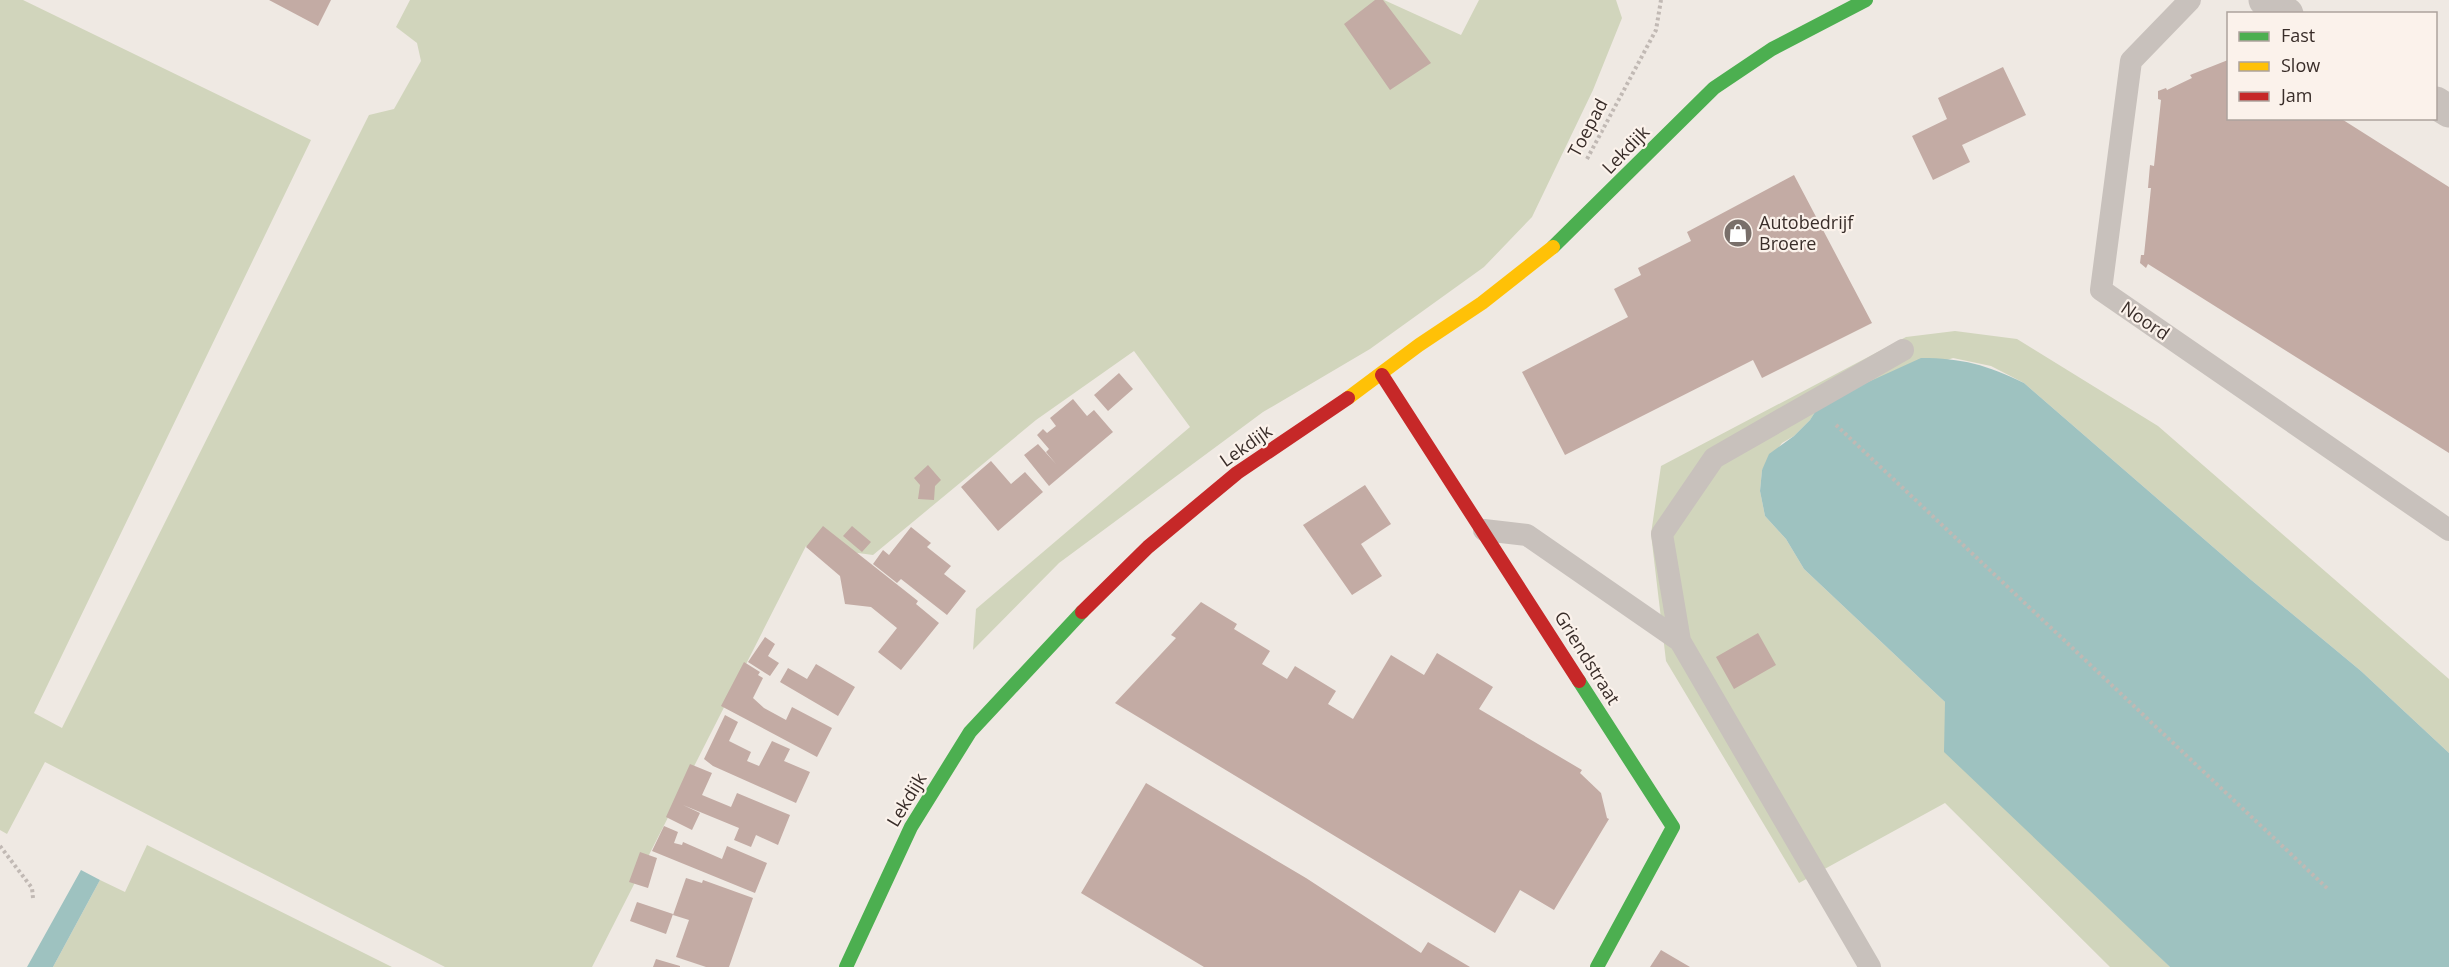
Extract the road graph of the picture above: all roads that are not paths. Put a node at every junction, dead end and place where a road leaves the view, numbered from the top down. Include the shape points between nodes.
1 (1866, 0) edge
2 (2190, 0) edge
3 (1903, 350) dead end
4 (1382, 375) junction
5 (1484, 530) junction
6 (2449, 530) edge
7 (1680, 641) junction
8 (846, 967) edge
9 (1597, 967) edge
10 (1870, 967) edge

1 - 4 street, Lekdijk via 1772,49 1714,88 1531,266
2 - 6 lane, Noord via 2131,61 2101,290
3 - 7 lane via 1714,458 1662,534
4 - 5 street, Griendstraat
4 - 8 street, Lekdijk via 1237,473 1148,547 1049,645 970,732 910,827
5 - 7 lane via 1527,535
5 - 9 street, Griendstraat via 1673,827
7 - 10 lane

